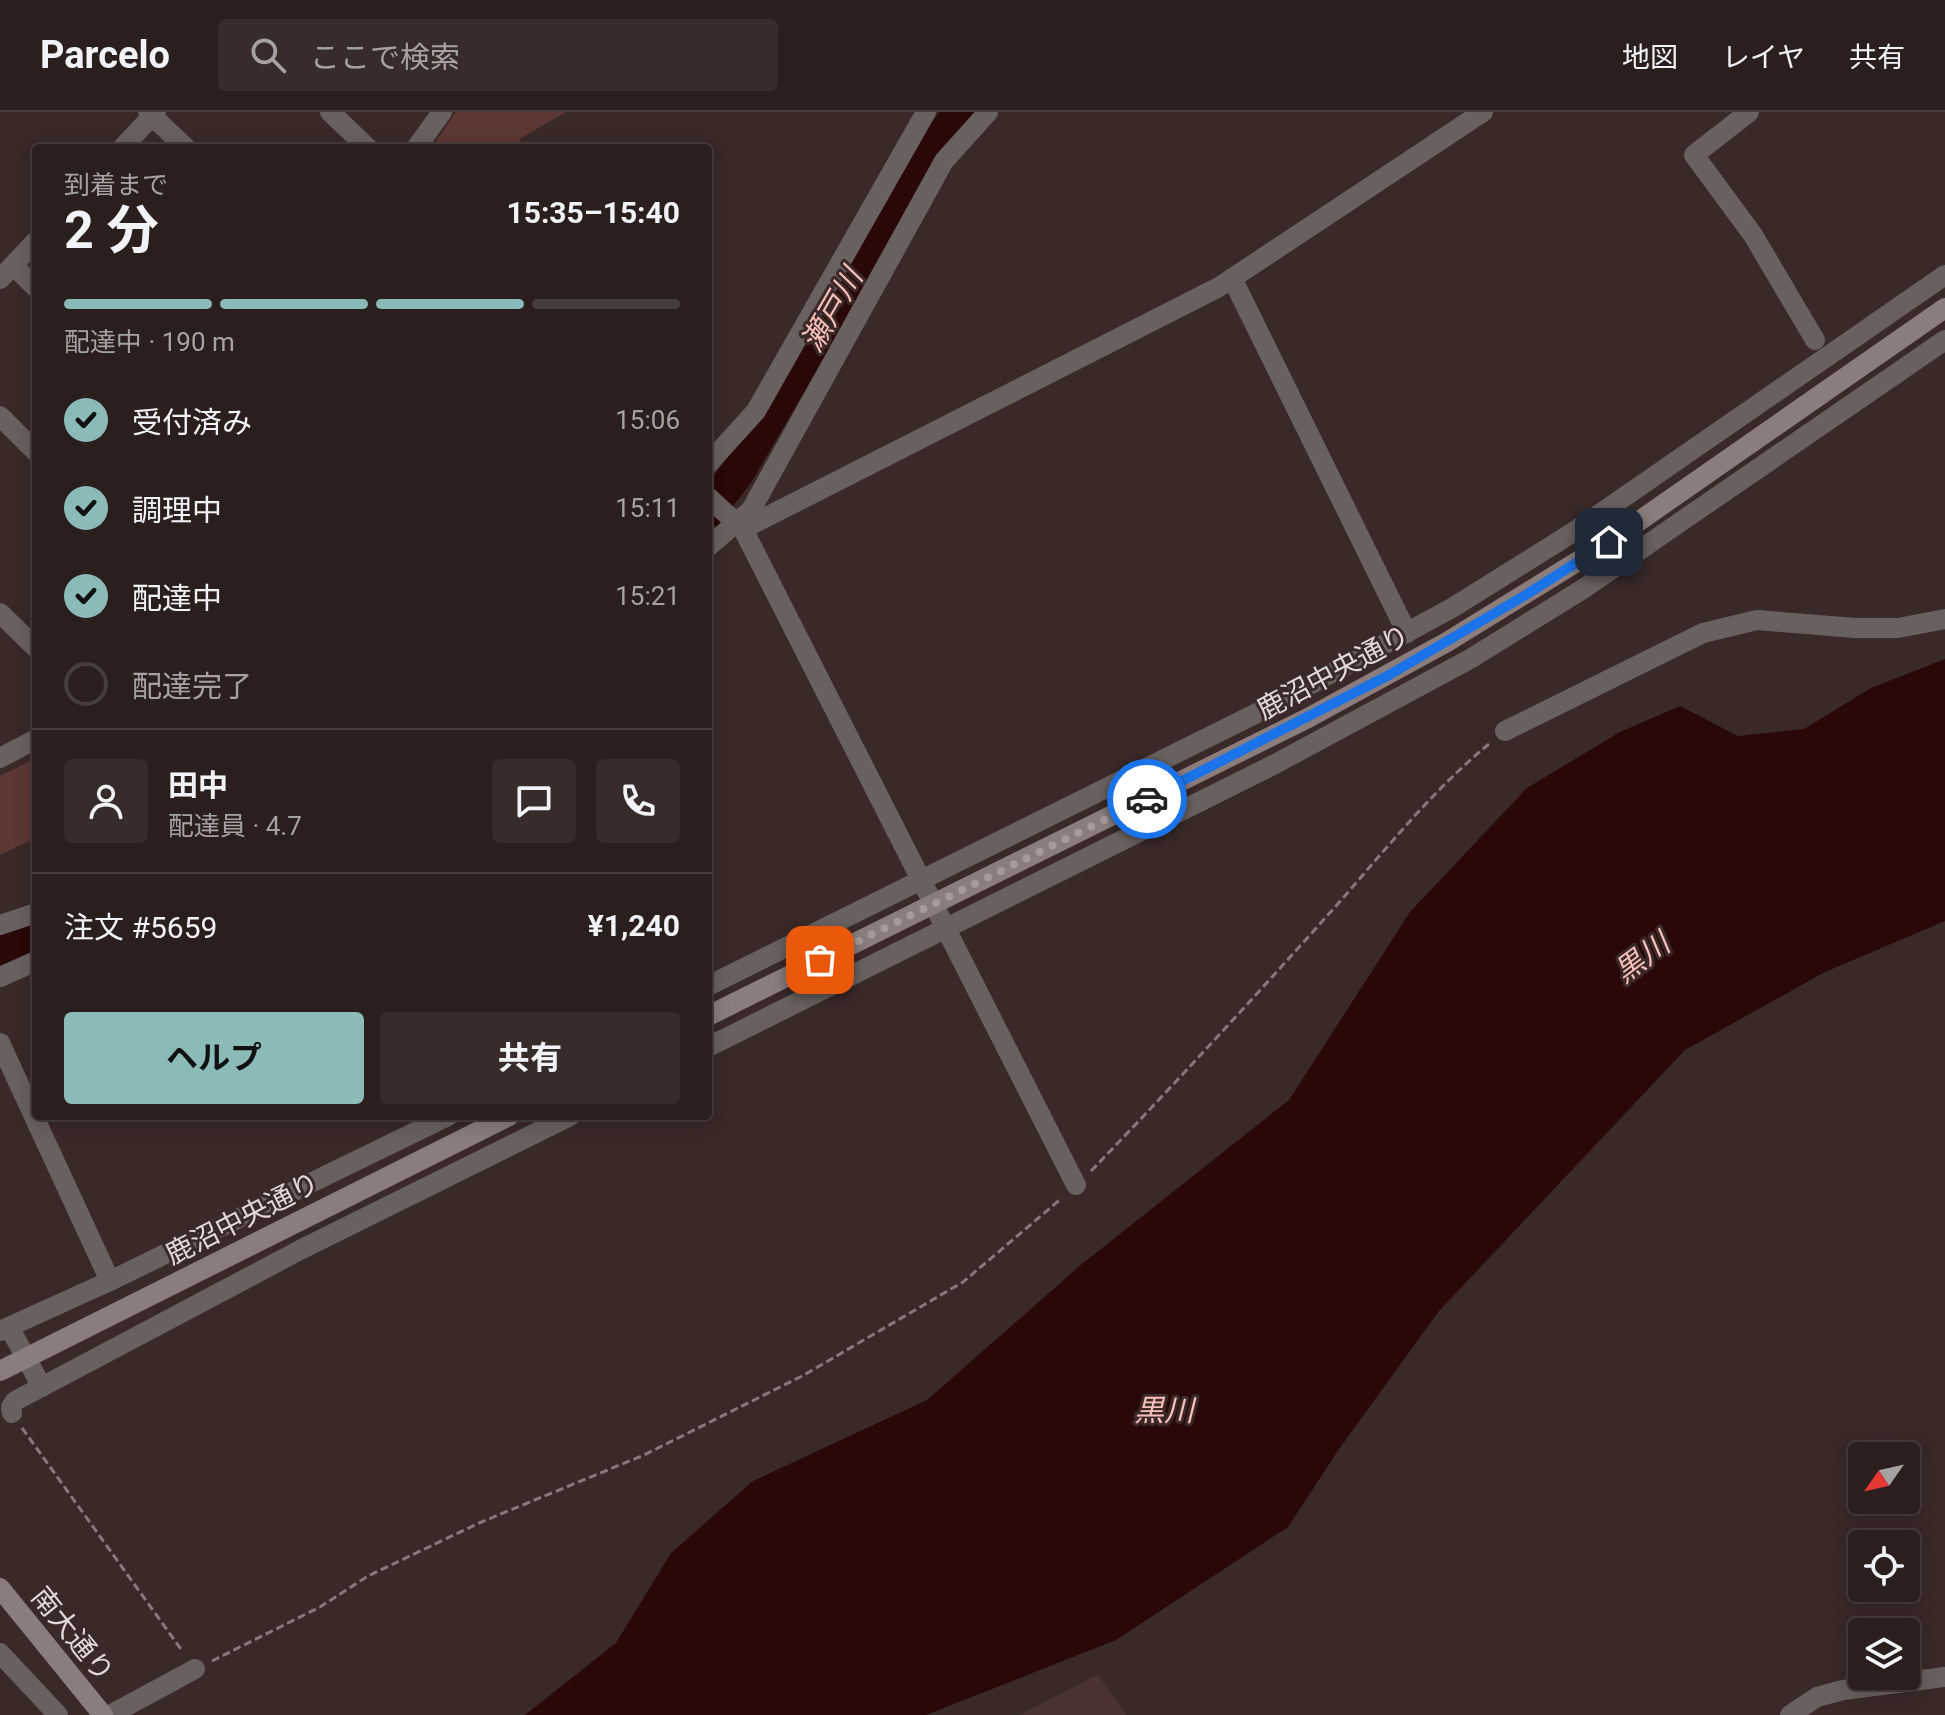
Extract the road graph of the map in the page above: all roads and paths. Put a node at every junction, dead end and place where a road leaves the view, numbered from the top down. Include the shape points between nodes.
1 (330, 112) edge
2 (442, 112) edge
3 (926, 112) edge
4 (988, 112) edge
5 (1483, 112) edge
6 (1749, 112) edge
7 (152, 113) edge
8 (125, 144) edge
9 (182, 144) edge
10 (364, 144) edge
11 (419, 144) edge
12 (32, 245) edge
13 (5, 271) edge
14 (1945, 275) edge
15 (1232, 278) junction
16 (32, 286) edge
17 (1945, 308) edge
18 (1815, 340) dead end
19 (1945, 340) edge
20 (0, 416) edge
21 (32, 448) edge
22 (712, 460) edge
23 (712, 501) edge
24 (739, 526) junction
25 (712, 544) edge
26 (0, 613) edge
27 (1945, 619) edge
28 (1407, 633) junction
29 (32, 644) edge
30 (1505, 731) joint
31 (32, 741) edge
32 (0, 758) edge
33 (921, 880) junction
34 (933, 904) junction
35 (32, 914) edge
36 (0, 925) edge
37 (945, 929) junction
38 (32, 963) edge
39 (0, 977) edge
40 (712, 984) edge
41 (712, 1014) edge
42 (0, 1043) edge
43 (712, 1045) edge
44 (32, 1112) edge
45 (36, 1120) edge
46 (440, 1120) edge
47 (501, 1120) edge
48 (562, 1120) edge
49 (1076, 1185) junction
50 (276, 1202) junction
51 (288, 1226) junction
52 (300, 1250) junction
53 (110, 1281) junction
54 (4, 1329) edge
55 (25, 1358) junction
56 (0, 1371) edge
57 (42, 1387) junction
58 (12, 1413) joint
59 (0, 1588) edge
60 (0, 1653) edge
61 (195, 1669) junction
62 (1945, 1677) edge
63 (58, 1715) edge
64 (103, 1715) edge
65 (110, 1715) edge
66 (1790, 1715) edge

1 - 10 street
2 - 11 street
3 - 22 street via 756,411
4 - 24 street via 944,161
5 - 15 street
6 - 18 street via 1694,155 1753,235
7 - 8 street
7 - 9 street
12 - 13 street
13 - 16 street
14 - 28 street via 1575,531
15 - 24 street
15 - 28 street
17 - 34 street, 鹿沼中央通り via 1609,542 1447,642 1308,718
19 - 37 street via 1583,589 1470,659 1275,764
20 - 21 street
23 - 24 street
24 - 25 street
24 - 33 street
26 - 29 street
27 - 30 street via 1898,628 1757,620 1728,625
28 - 33 street
30 - 49 path via 1409,823
31 - 32 street
33 - 34 street
33 - 40 street
34 - 37 street
34 - 41 street, 鹿沼中央通り
35 - 36 street
37 - 43 street
37 - 49 street
38 - 39 street
42 - 44 street
45 - 53 street
46 - 50 street
47 - 51 street, 鹿沼中央通り
48 - 52 street
49 - 61 path via 963,1282 804,1375 644,1455 368,1576 320,1607
50 - 51 street
50 - 53 street
51 - 52 street
51 - 55 street, 鹿沼中央通り
52 - 57 street
53 - 54 street
54 - 55 street
55 - 56 street, 鹿沼中央通り
55 - 57 street
57 - 58 street via 15,1401
58 - 61 path
59 - 64 street, 南大通り
60 - 63 street
61 - 65 street
62 - 66 street via 1843,1690 1817,1697

